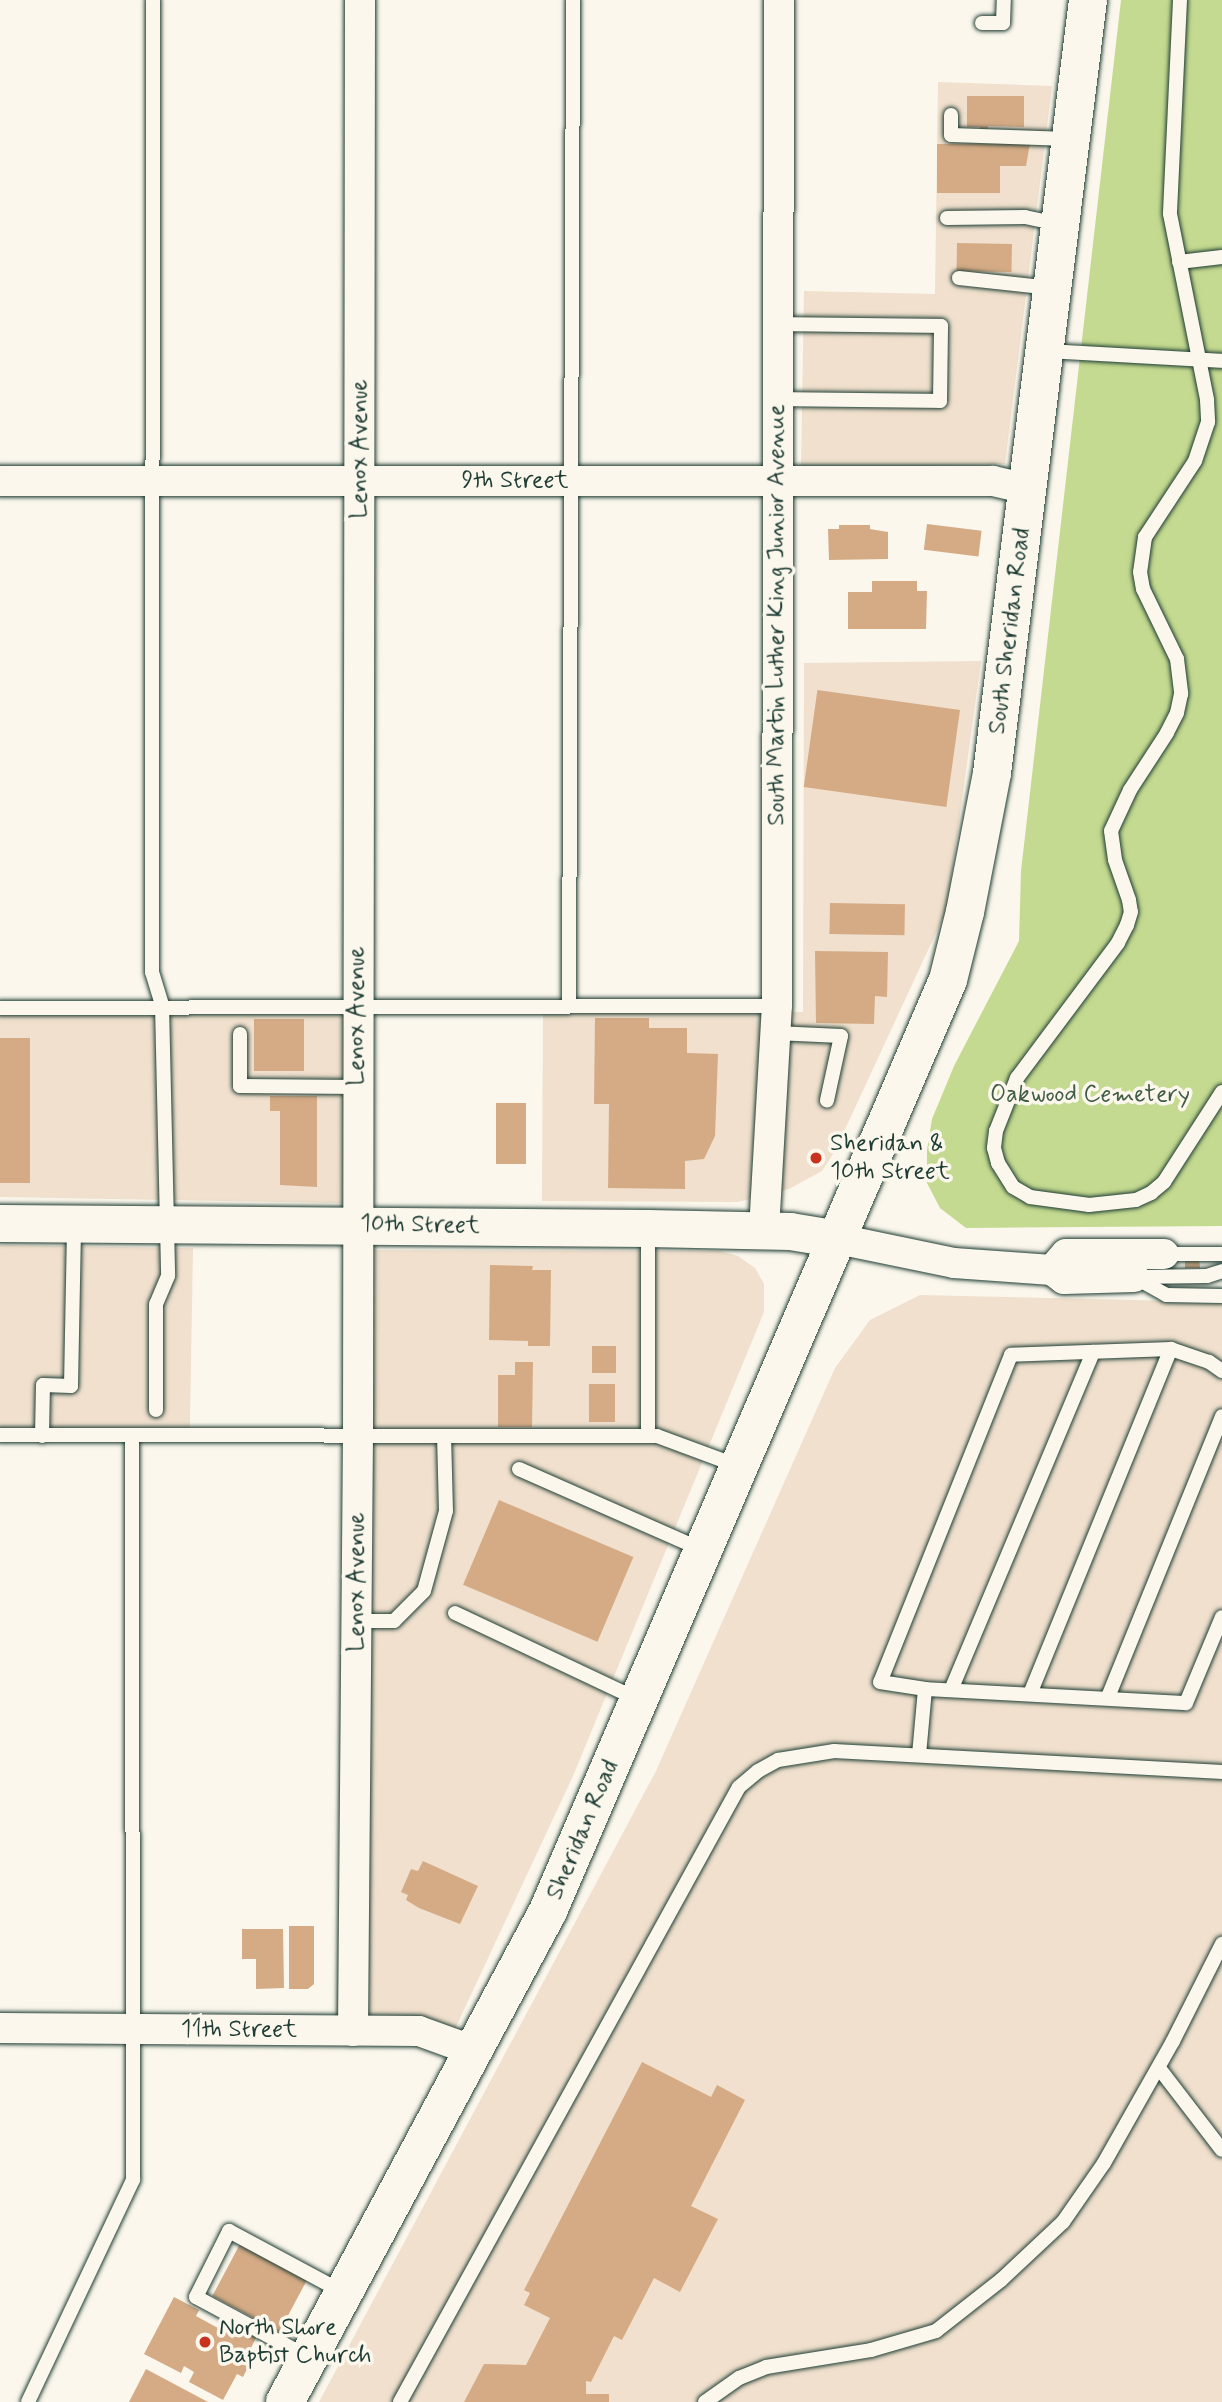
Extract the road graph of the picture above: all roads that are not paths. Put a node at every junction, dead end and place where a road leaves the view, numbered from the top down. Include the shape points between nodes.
1 (153, 0) edge
2 (360, 0) edge
3 (573, 0) edge
4 (779, 0) edge
5 (1004, 0) edge
6 (1088, 0) edge
7 (1180, 0) edge
8 (982, 23) dead end
9 (951, 115) dead end
10 (1071, 139) junction
11 (947, 218) dead end
12 (1061, 225) junction
13 (1222, 257) edge
14 (1180, 262) junction
15 (959, 278) dead end
16 (1052, 288) junction
17 (778, 324) junction
18 (1045, 351) junction
19 (1198, 360) junction
20 (1220, 362) edge
21 (778, 399) junction
22 (0, 481) edge
23 (360, 481) junction
24 (569, 481) junction
25 (778, 481) junction
26 (152, 482) junction
27 (1028, 489) junction
28 (162, 1005) junction
29 (569, 1005) junction
30 (0, 1008) edge
31 (357, 1009) junction
32 (776, 1020) junction
33 (240, 1034) dead end
34 (357, 1087) junction
35 (1222, 1092) edge
36 (827, 1100) dead end
37 (0, 1223) edge
38 (74, 1223) junction
39 (165, 1224) junction
40 (357, 1224) junction
41 (648, 1228) junction
42 (764, 1230) junction
43 (838, 1239) junction
44 (1164, 1254) joint
45 (1222, 1254) edge
46 (1052, 1270) junction
47 (1222, 1272) edge
48 (1134, 1277) junction
49 (1222, 1296) edge
50 (1171, 1349) junction
51 (1093, 1352) junction
52 (1222, 1371) edge
53 (156, 1410) dead end
54 (1222, 1416) edge
55 (0, 1435) edge
56 (41, 1436) junction
57 (132, 1437) junction
58 (358, 1437) junction
59 (444, 1437) junction
60 (648, 1437) junction
61 (738, 1466) junction
62 (519, 1469) dead end
63 (702, 1550) junction
64 (454, 1613) dead end
65 (1222, 1617) edge
66 (357, 1621) junction
67 (925, 1689) junction
68 (951, 1690) junction
69 (1031, 1694) junction
70 (1108, 1697) junction
71 (638, 1700) junction
72 (919, 1755) junction
73 (1222, 1772) edge
74 (1222, 1944) edge
75 (0, 2028) edge
76 (134, 2030) junction
77 (354, 2031) junction
78 (474, 2051) junction
79 (1159, 2068) junction
80 (1222, 2150) edge
81 (344, 2292) junction
82 (309, 2358) junction
83 (28, 2402) edge
84 (285, 2402) edge
85 (400, 2402) edge
86 (705, 2402) edge

1 - 26 lane
2 - 23 street, Lenox Avenue
3 - 24 lane
4 - 17 street, South Martin Luther King Junior Avenue
5 - 8 lane via 1003,23
6 - 10 highway, South Sheridan Road
7 - 14 lane via 1169,196
9 - 10 lane via 951,135
10 - 12 highway, South Sheridan Road
11 - 12 lane via 1025,217
12 - 16 highway, South Sheridan Road
13 - 14 lane
14 - 19 lane
15 - 16 lane
16 - 18 highway, South Sheridan Road
17 - 21 street, South Martin Luther King Junior Avenue
17 - 21 lane via 941,326 940,401
18 - 19 lane
18 - 27 highway, South Sheridan Road
19 - 20 lane
19 - 35 lane via 1208,400 1205,437 1185,479 1154,519 1140,555 1143,589 1177,659 1181,694 1167,733 1130,790 1111,831 1130,912 1118,943 1017,1078 996,1131 998,1163 1013,1187 1030,1197 1090,1205 1136,1200 1152,1193 1170,1173
21 - 25 street, South Martin Luther King Junior Avenue
22 - 26 street, 9th Street
23 - 24 street, 9th Street
23 - 26 street, 9th Street
23 - 31 street, Lenox Avenue
24 - 25 street, 9th Street
24 - 29 lane
25 - 27 street, 9th Street via 993,481
25 - 32 street, South Martin Luther King Junior Avenue
26 - 28 lane via 152,972
27 - 43 highway, South Sheridan Road via 992,773 948,979
28 - 30 lane
28 - 31 lane
28 - 39 lane
29 - 31 lane
29 - 32 lane
31 - 34 street, Lenox Avenue
32 - 36 lane via 841,1036
32 - 42 street, South Martin Luther King Junior Avenue
33 - 34 lane via 240,1086
34 - 40 street, Lenox Avenue
37 - 38 street, 10th Street
38 - 39 street, 10th Street
38 - 56 lane via 71,1386 43,1385
39 - 40 street, 10th Street
39 - 53 lane via 168,1276 156,1304
40 - 41 street, 10th Street
40 - 58 street, Lenox Avenue
41 - 42 street, 10th Street
41 - 60 lane
42 - 43 street, 10th Street
43 - 46 street via 954,1263
43 - 61 highway, Sheridan Road
44 - 45 lane
44 - 46 street via 1066,1254
46 - 48 street via 1064,1279
47 - 48 lane
48 - 49 lane via 1166,1295
50 - 51 lane
50 - 52 lane
50 - 69 lane
51 - 67 lane via 1011,1355 880,1682
51 - 68 lane
54 - 70 lane
55 - 56 lane
56 - 57 lane
57 - 58 lane
57 - 76 lane
58 - 59 lane
58 - 66 street, Lenox Avenue
59 - 60 lane
59 - 66 lane via 446,1511 424,1591 394,1621
60 - 61 lane
61 - 63 highway, Sheridan Road
62 - 63 lane
63 - 71 highway, Sheridan Road
64 - 71 lane
65 - 70 lane via 1186,1703
66 - 77 street, Lenox Avenue
67 - 68 lane
67 - 72 lane
68 - 69 lane
69 - 70 lane
71 - 78 highway, Sheridan Road via 548,1912
72 - 73 lane
72 - 85 lane via 834,1751 800,1755 778,1760 739,1787
74 - 79 lane
75 - 76 street, 11th Street
76 - 77 street, 11th Street
76 - 83 lane via 133,2180
77 - 78 street, 11th Street via 419,2031
78 - 81 highway, Sheridan Road
79 - 80 lane
79 - 86 lane via 1104,2163 1063,2222 936,2331 872,2350 766,2367 739,2378
81 - 82 highway, Sheridan Road
81 - 82 lane via 229,2231 196,2297
82 - 84 highway, Sheridan Road

